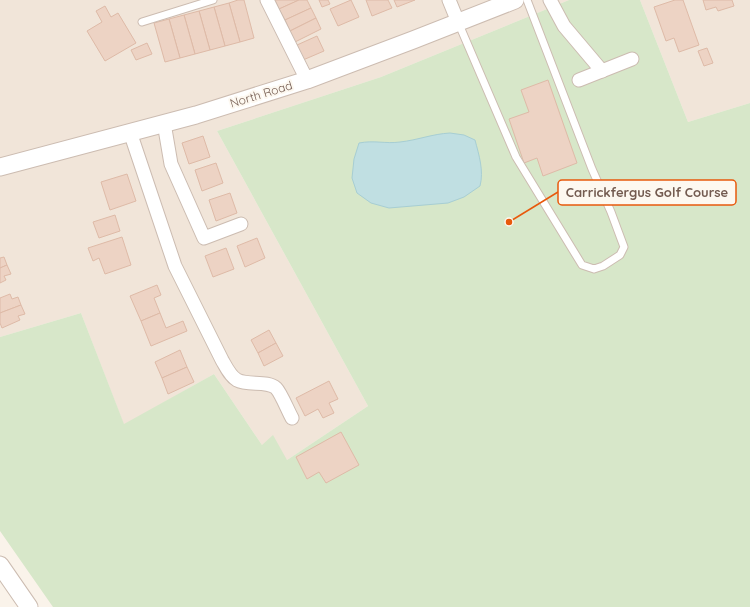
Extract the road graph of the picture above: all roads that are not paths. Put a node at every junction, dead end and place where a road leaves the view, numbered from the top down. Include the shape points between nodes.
1 (213, 0) edge
2 (267, 0) edge
3 (450, 0) edge
4 (515, 0) edge
5 (527, 0) edge
6 (550, 0) edge
7 (142, 22) dead end
8 (458, 22) junction
9 (632, 59) dead end
10 (602, 70) junction
11 (307, 80) junction
12 (579, 80) dead end
13 (164, 123) junction
14 (130, 132) junction
15 (0, 167) edge
16 (241, 224) dead end
17 (292, 418) dead end
18 (0, 565) edge
19 (29, 607) edge

1 - 7 lane
2 - 11 street
3 - 8 street
4 - 8 street, North Road
5 - 8 lane via 624,247 620,256 594,269 582,265 516,156
6 - 10 street via 564,26
8 - 11 street, North Road
9 - 10 street
10 - 12 street
11 - 13 street, North Road
13 - 14 street, North Road
13 - 16 street via 171,164 204,238
14 - 15 street, North Road
14 - 17 street via 175,266 228,371 245,383 270,384 276,388
18 - 19 street

